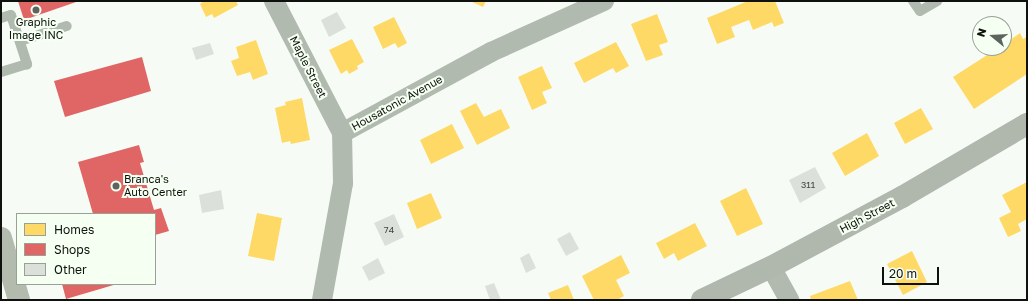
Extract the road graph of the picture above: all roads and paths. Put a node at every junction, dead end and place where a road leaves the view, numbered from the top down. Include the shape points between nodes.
1 (274, 1) edge
2 (913, 1) edge
3 (937, 1) edge
4 (595, 2) edge
5 (1, 18) edge
6 (67, 26) dead end
7 (20, 41) junction
8 (1, 72) edge
9 (1027, 124) edge
10 (342, 133) junction
11 (1, 238) edge
12 (771, 267) junction
13 (19, 300) edge
14 (322, 300) edge
15 (702, 300) edge
16 (789, 300) edge

1 - 10 street, Maple Street
2 - 3 lane via 920,11
4 - 10 street, Housatonic Avenue via 491,52
5 - 7 lane via 11,15
6 - 7 lane
7 - 8 lane via 28,64
9 - 12 main road, High Street via 902,197
10 - 14 street, Housatonic Avenue via 343,183
11 - 13 main road
12 - 15 main road, High Street
12 - 16 street

